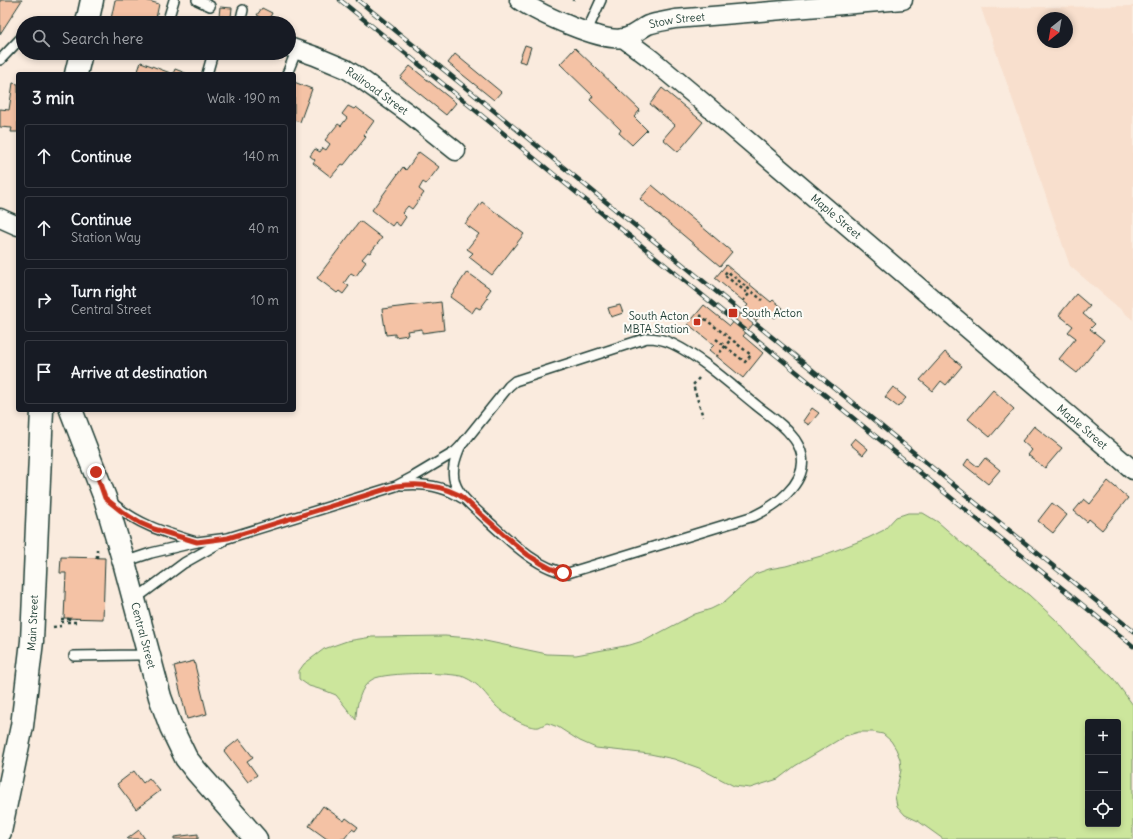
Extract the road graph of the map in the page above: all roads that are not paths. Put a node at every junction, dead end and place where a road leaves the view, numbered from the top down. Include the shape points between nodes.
1 (92, 0) edge
2 (174, 0) edge
3 (197, 0) edge
4 (519, 0) edge
5 (601, 0) edge
6 (903, 0) edge
7 (210, 6) dead end
8 (243, 10) dead end
9 (89, 16) edge
10 (169, 16) edge
11 (242, 16) edge
12 (587, 31) junction
13 (623, 38) junction
14 (16, 43) edge
15 (296, 49) edge
16 (0, 60) edge
17 (79, 60) edge
18 (211, 60) edge
19 (290, 60) edge
20 (76, 72) edge
21 (208, 72) edge
22 (287, 72) edge
23 (456, 151) dead end
24 (0, 218) edge
25 (16, 225) edge
26 (42, 412) edge
27 (72, 412) edge
28 (460, 447) junction
29 (1133, 470) edge
30 (396, 486) junction
31 (105, 498) junction
32 (466, 500) junction
33 (228, 538) junction
34 (197, 542) junction
35 (124, 562) junction
36 (134, 600) junction
37 (148, 654) junction
38 (74, 656) dead end
39 (0, 832) edge
40 (256, 839) edge

1 - 9 street
2 - 10 lane
3 - 7 lane
4 - 12 street via 549,17
5 - 12 lane
6 - 13 street, Stow Street via 675,19 649,25
8 - 11 lane
12 - 13 street via 612,39
13 - 29 street, Maple Street via 699,99
14 - 16 lane
15 - 23 street, Railroad Street via 336,64 357,76
17 - 20 street
18 - 21 lane
19 - 22 lane
24 - 25 street
26 - 39 street, Main Street via 32,641 22,726
27 - 31 street, Central Street
28 - 30 lane via 448,457
28 - 32 lane via 454,464 454,476 458,489
28 - 32 lane via 515,381 653,338 670,342 692,354 747,398 791,435 800,449 803,464 801,472 786,494 754,516 568,573 552,569 533,558
30 - 32 lane via 433,486
30 - 33 lane
31 - 34 lane via 140,523
31 - 35 street, Central Street
33 - 34 lane
33 - 36 lane via 184,563
34 - 35 lane
35 - 36 street, Central Street
36 - 37 street, Central Street
37 - 38 lane
37 - 40 street, Central Street via 165,712 186,758

